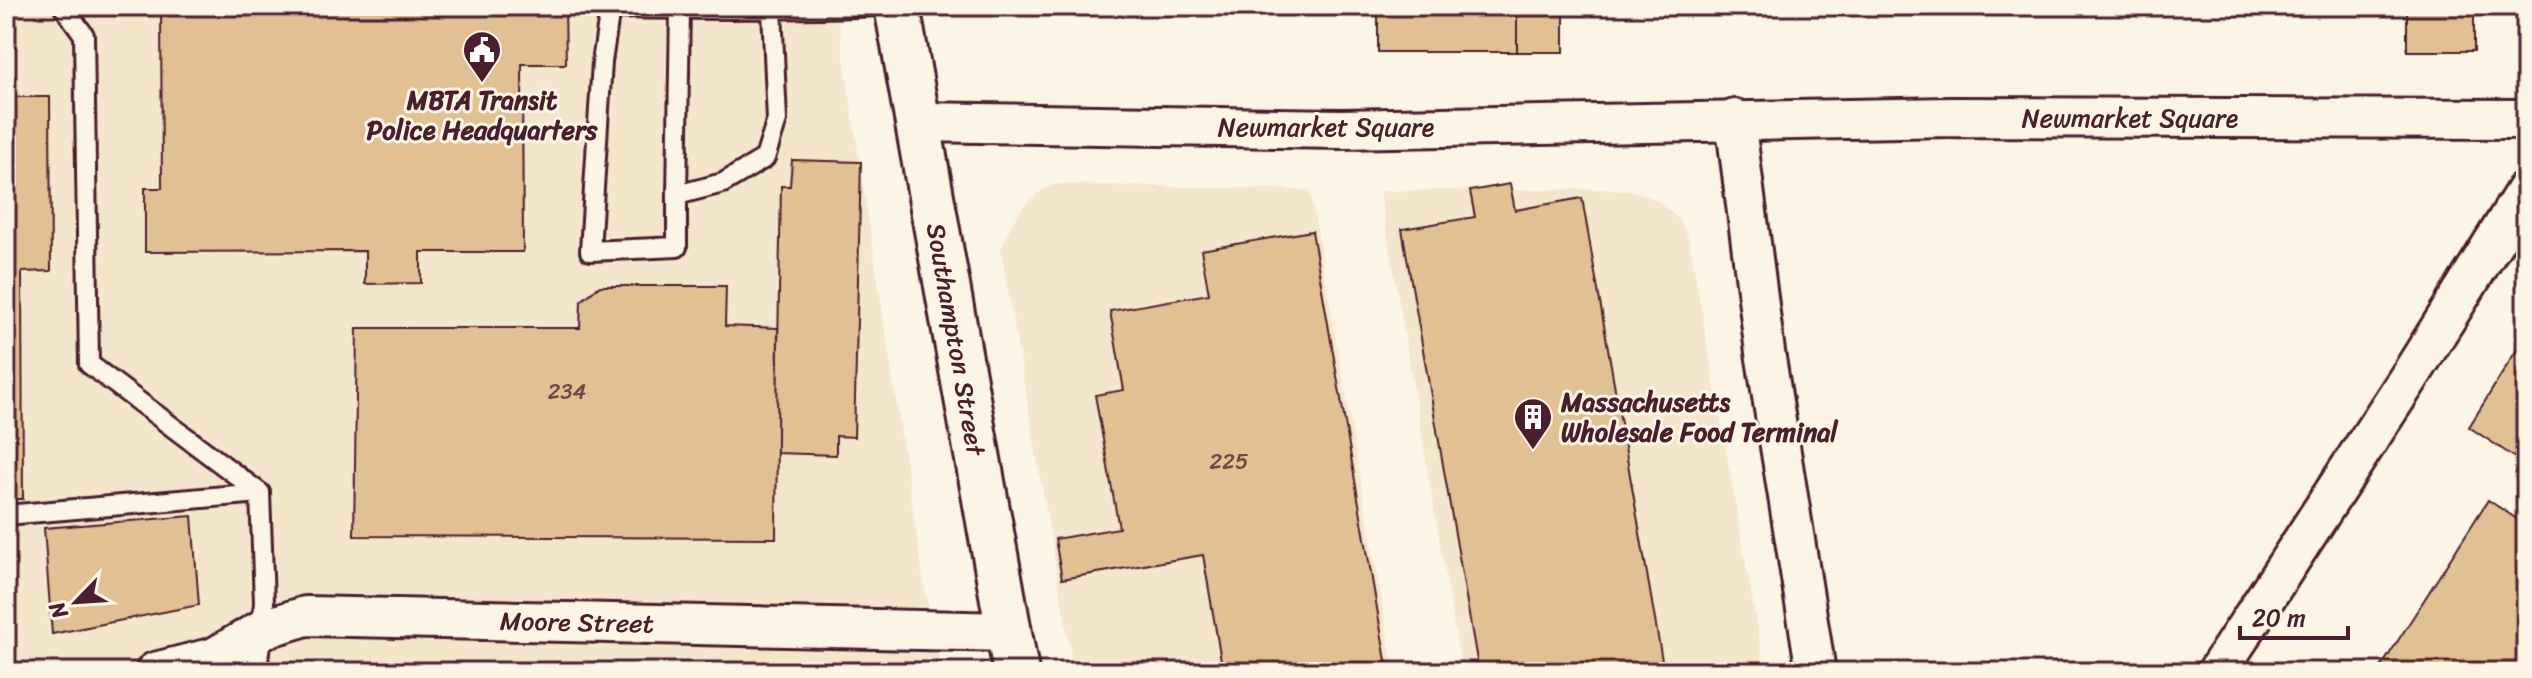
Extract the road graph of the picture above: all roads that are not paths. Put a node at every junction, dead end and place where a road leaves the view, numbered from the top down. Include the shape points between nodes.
1 (63, 6) edge
2 (879, 6) edge
3 (897, 6) edge
4 (680, 9) junction
5 (772, 10) junction
6 (1735, 119) junction
7 (2526, 119) edge
8 (917, 122) junction
9 (2526, 190) edge
10 (677, 195) junction
11 (260, 493) junction
12 (6, 515) edge
13 (263, 629) junction
14 (1012, 652) edge
15 (155, 672) edge
16 (257, 672) edge
17 (1816, 672) edge
18 (2217, 672) edge

1 - 11 lane via 84,35 89,364
2 - 5 lane
3 - 8 main road, Southampton Street
4 - 5 lane
4 - 10 lane
4 - 10 lane via 610,8 590,251 677,247
5 - 10 lane via 777,120 765,158 723,183
6 - 7 street, Newmarket Square
6 - 8 street, Newmarket Square via 1341,129
6 - 17 street via 1765,352
8 - 14 main road, Southampton Street
9 - 18 street
11 - 12 lane
11 - 13 lane
13 - 14 street, Moore Street via 306,616 345,616
13 - 15 street, Moore Street via 215,657
13 - 16 lane

